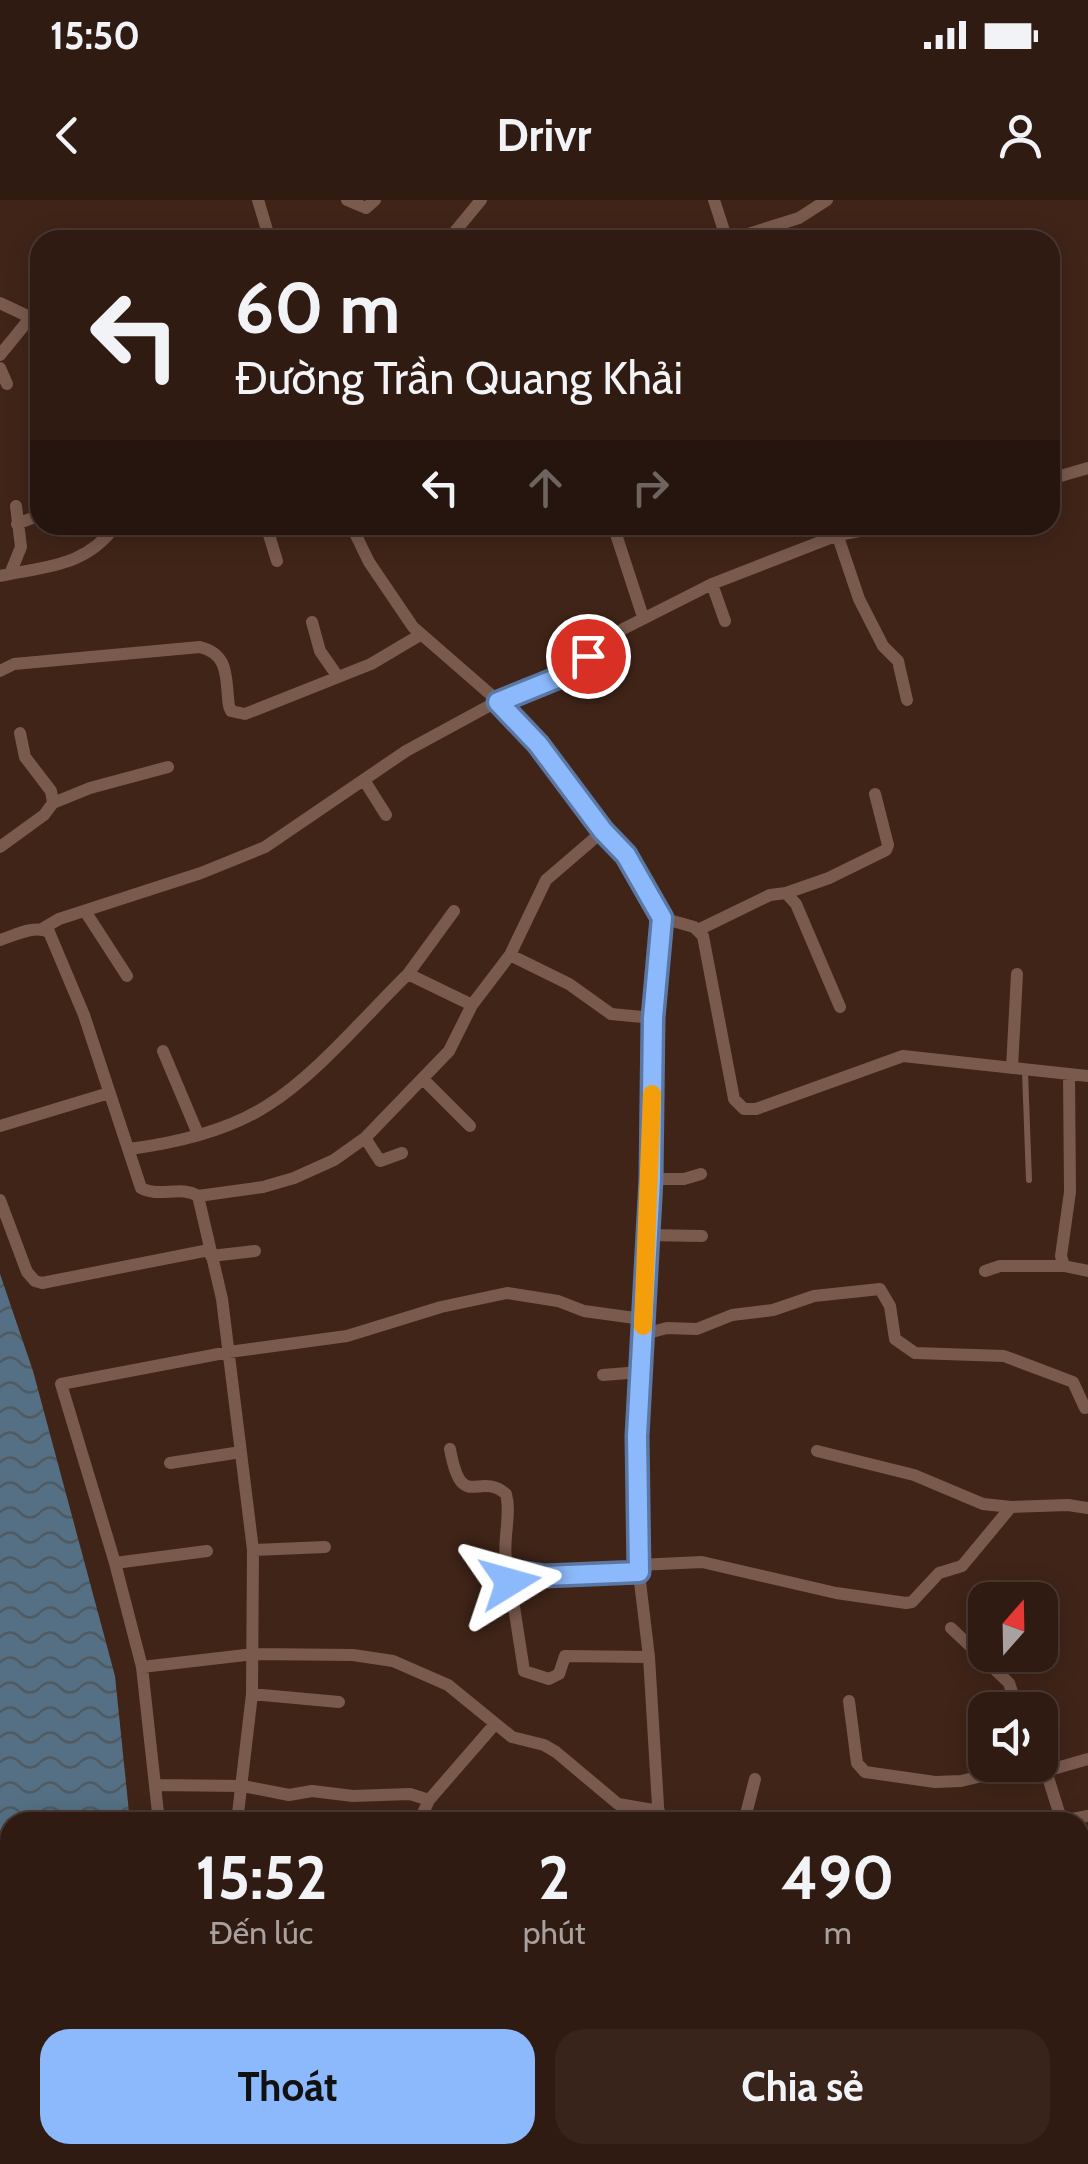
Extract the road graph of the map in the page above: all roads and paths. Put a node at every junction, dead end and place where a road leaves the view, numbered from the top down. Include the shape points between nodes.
1 (258, 200) edge
2 (347, 200) edge
3 (375, 200) edge
4 (481, 200) edge
5 (714, 200) edge
6 (827, 200) edge
7 (267, 230) edge
8 (456, 230) edge
9 (724, 230) edge
10 (760, 230) edge
11 (0, 302) edge
12 (30, 316) edge
13 (30, 325) edge
14 (0, 355) edge
15 (0, 368) edge
16 (8, 384) dead end
17 (1088, 468) edge
18 (1060, 476) edge
19 (16, 506) dead end
20 (30, 519) edge
21 (17, 524) junction
22 (108, 535) edge
23 (269, 535) edge
24 (356, 535) edge
25 (616, 535) edge
26 (825, 535) edge
27 (838, 535) edge
28 (277, 561) dead end
29 (5, 575) edge
30 (712, 584) junction
31 (644, 617) junction
32 (312, 622) dead end
33 (724, 622) dead end
34 (420, 635) junction
35 (0, 671) edge
36 (338, 677) junction
37 (907, 700) dead end
38 (498, 702) junction
39 (20, 733) dead end
40 (168, 767) dead end
41 (364, 780) junction
42 (875, 794) dead end
43 (54, 804) junction
44 (386, 815) dead end
45 (603, 831) junction
46 (0, 847) edge
47 (786, 893) junction
48 (454, 910) dead end
49 (85, 911) junction
50 (662, 918) junction
51 (42, 929) junction
52 (698, 930) junction
53 (0, 940) edge
54 (510, 955) junction
55 (408, 974) junction
56 (1017, 974) dead end
57 (127, 976) dead end
58 (472, 1005) junction
59 (840, 1007) dead end
60 (653, 1018) junction
61 (163, 1051) dead end
62 (1018, 1068) junction
63 (1069, 1074) junction
64 (1088, 1076) edge
65 (424, 1080) junction
66 (109, 1094) junction
67 (0, 1126) edge
68 (470, 1126) dead end
69 (198, 1134) junction
70 (365, 1138) junction
71 (130, 1150) junction
72 (402, 1153) dead end
73 (701, 1174) dead end
74 (651, 1179) junction
75 (1029, 1180) dead end
76 (198, 1196) junction
77 (0, 1200) edge
78 (647, 1235) junction
79 (702, 1236) dead end
80 (255, 1251) dead end
81 (210, 1253) junction
82 (1064, 1266) junction
83 (985, 1270) dead end
84 (1088, 1271) edge
85 (642, 1318) junction
86 (644, 1334) junction
87 (229, 1352) junction
88 (640, 1372) junction
89 (603, 1375) dead end
90 (1085, 1408) dead end
91 (450, 1449) dead end
92 (816, 1451) dead end
93 (241, 1452) junction
94 (170, 1463) dead end
95 (1011, 1507) junction
96 (1088, 1508) edge
97 (325, 1546) dead end
98 (253, 1550) junction
99 (207, 1551) dead end
100 (115, 1563) junction
101 (638, 1568) junction
102 (512, 1575) junction
103 (951, 1628) dead end
104 (254, 1654) junction
105 (649, 1657) junction
106 (142, 1666) junction
107 (1012, 1692) edge
108 (252, 1694) junction
109 (849, 1701) dead end
110 (339, 1702) dead end
111 (495, 1724) junction
112 (1088, 1758) edge
113 (1058, 1763) edge
114 (968, 1778) edge
115 (755, 1779) dead end
116 (1049, 1782) edge
117 (156, 1785) junction
118 (243, 1786) junction
119 (429, 1800) junction
120 (158, 1812) edge
121 (239, 1812) edge
122 (424, 1812) edge
123 (643, 1812) edge
124 (659, 1812) edge
125 (747, 1812) edge
126 (1061, 1812) edge

1 - 7 street
2 - 3 street via 366,208
4 - 8 street
5 - 9 street
6 - 10 street
11 - 12 street
13 - 14 street
15 - 16 street
17 - 18 street
19 - 21 street
20 - 21 street
21 - 29 street via 20,553
22 - 29 street via 74,561
23 - 28 street
24 - 34 street
25 - 31 street
26 - 30 street
27 - 37 street via 859,599 898,662
30 - 31 street
30 - 33 street
31 - 38 street via 560,677
32 - 36 street via 320,651
34 - 36 street
34 - 38 street
35 - 36 street via 14,664 200,647 226,666 229,706 238,714
38 - 41 street
38 - 45 street
39 - 43 street via 25,757
40 - 43 street
41 - 44 street
41 - 49 street via 265,848
42 - 47 street via 886,850
43 - 46 street
45 - 50 street via 626,855
45 - 54 street via 546,880
47 - 52 street
47 - 59 street
48 - 55 street
49 - 51 street
49 - 57 street
50 - 52 street
50 - 60 street
51 - 53 street
51 - 66 street via 54,939
52 - 62 street via 734,1098 744,1109 902,1056
54 - 58 street
54 - 60 street via 611,1014
55 - 58 street
55 - 69 street via 278,1098
56 - 62 street
58 - 65 street via 449,1051
60 - 74 street
61 - 69 street
62 - 63 street
62 - 75 lane
63 - 64 street
63 - 82 street
65 - 68 street
65 - 70 street
66 - 67 street
66 - 71 street
69 - 71 street
70 - 72 street via 380,1161
70 - 76 street via 294,1178
71 - 76 street via 141,1188
73 - 74 street
74 - 78 street
76 - 81 street
77 - 81 street via 28,1272 42,1283
78 - 79 street
78 - 85 street
80 - 81 street
81 - 87 street
82 - 83 street
82 - 84 street
85 - 86 street
85 - 87 street via 508,1293 347,1336
86 - 88 street
86 - 90 street via 697,1329 814,1296 880,1289 895,1338 911,1351 1013,1358 1073,1382
87 - 93 street
87 - 100 street via 61,1384
88 - 89 street
88 - 101 street
91 - 102 street via 461,1483 506,1494 506,1564
92 - 95 street
93 - 94 street
93 - 98 street
95 - 96 street
95 - 101 street via 962,1566 939,1573 906,1604 702,1562
97 - 98 street
98 - 104 street
99 - 100 street
100 - 106 street
101 - 102 street
101 - 105 street
102 - 105 street via 524,1671 550,1679 565,1656
103 - 107 street
104 - 106 street
104 - 108 street
104 - 111 street via 394,1661 448,1686
105 - 124 street
106 - 117 street
108 - 110 street
108 - 118 street
109 - 114 street via 857,1763 865,1772 905,1780
111 - 119 street
111 - 123 street via 556,1752 618,1804
112 - 113 street
115 - 125 street
116 - 126 street
117 - 118 street
117 - 120 street
118 - 119 street via 289,1795 410,1794
118 - 121 street
119 - 122 street

